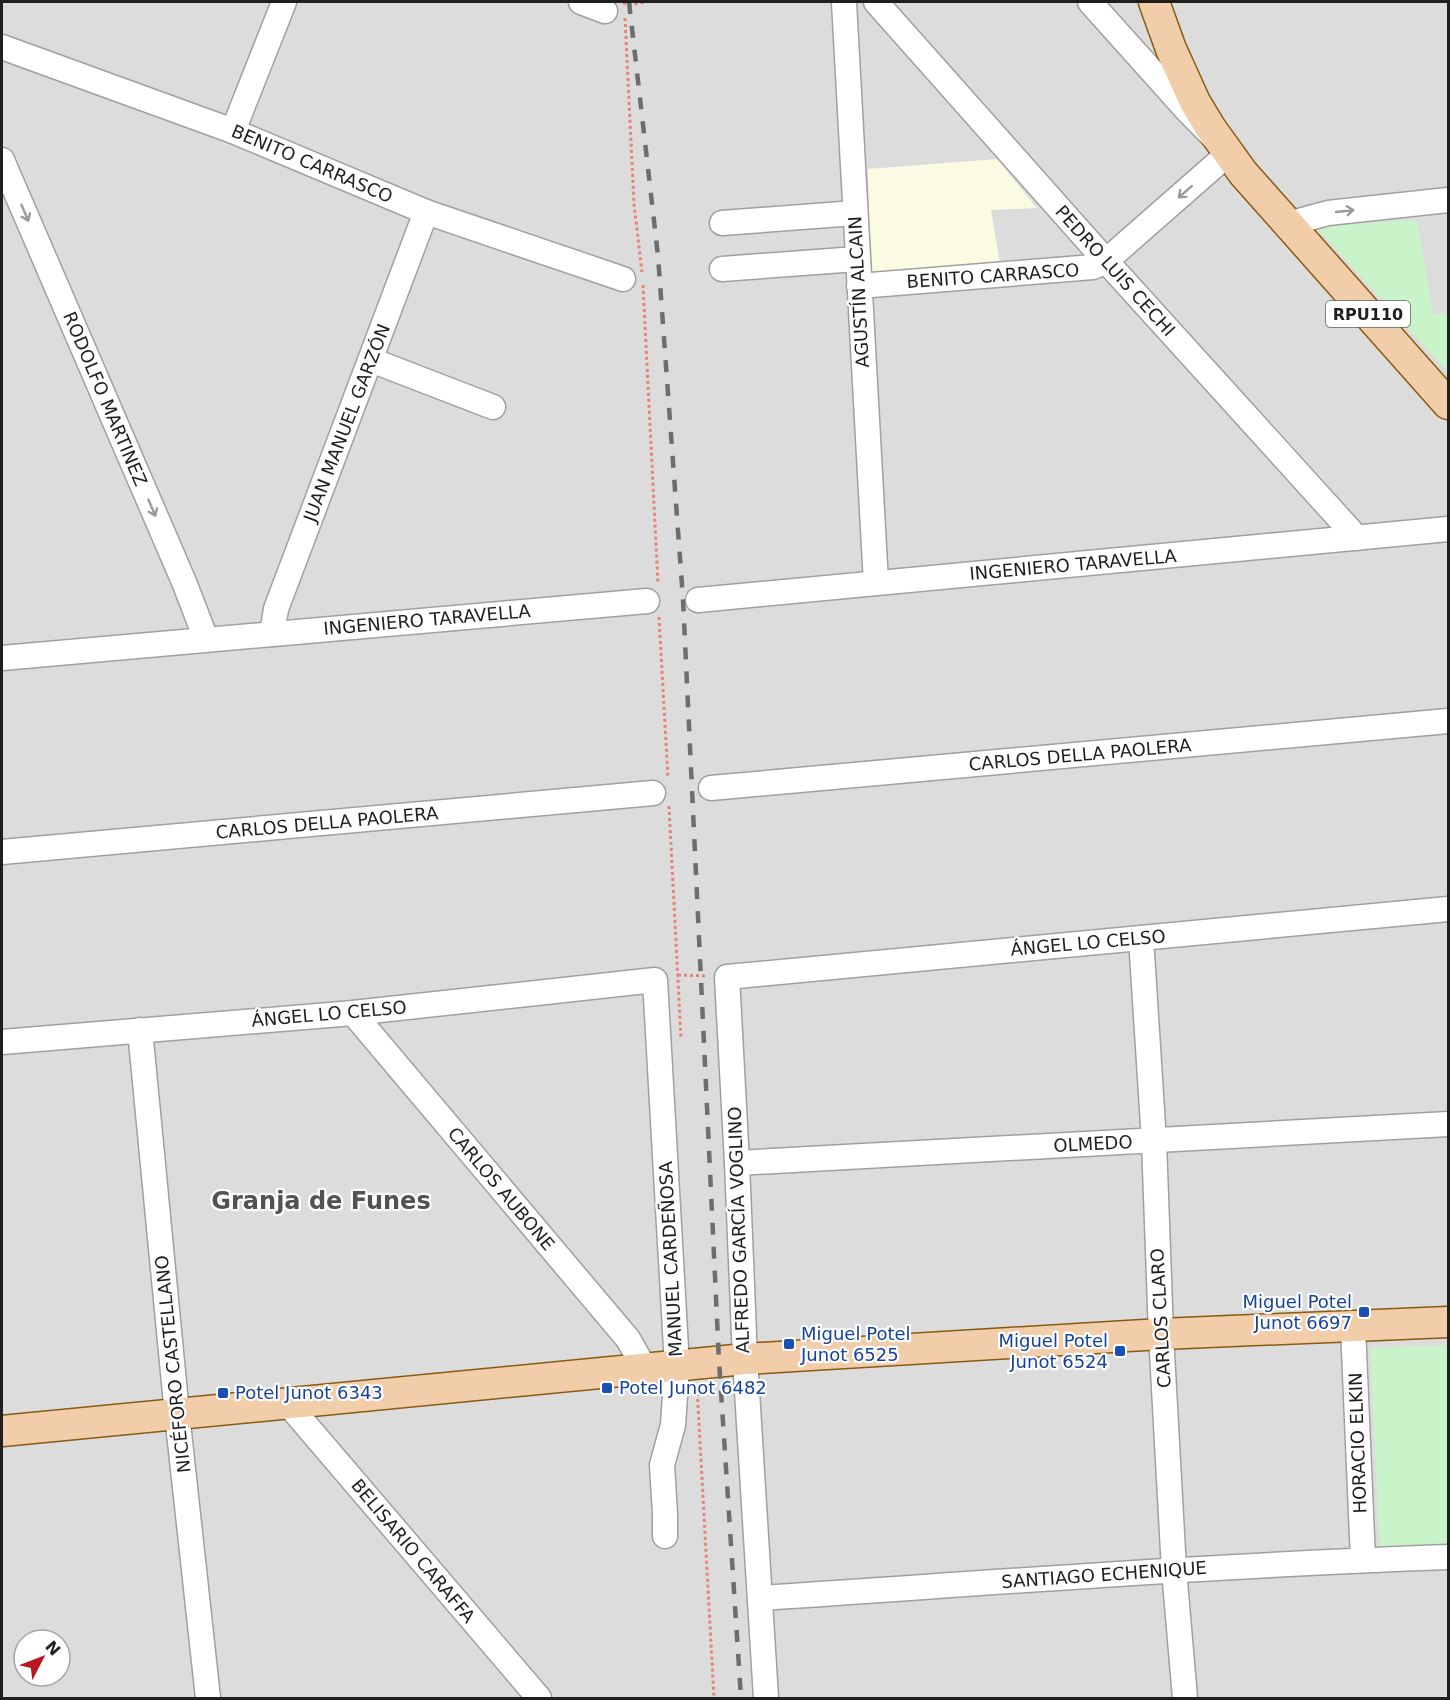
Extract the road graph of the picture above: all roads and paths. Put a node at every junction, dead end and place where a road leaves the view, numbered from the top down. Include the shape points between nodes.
1 (284, 2) edge
2 (581, 2) edge
3 (844, 2) edge
4 (876, 2) edge
5 (1090, 2) edge
6 (1154, 2) edge
7 (614, 6) edge
8 (2, 47) edge
9 (232, 131) junction
10 (1229, 153) junction
11 (2, 160) edge
12 (1449, 200) edge
13 (426, 212) junction
14 (855, 213) junction
15 (722, 223) dead end
16 (1288, 224) junction
17 (857, 259) junction
18 (1106, 261) junction
19 (722, 269) dead end
20 (622, 279) dead end
21 (859, 286) junction
22 (371, 360) junction
23 (1449, 404) edge
24 (493, 407) dead end
25 (1449, 529) edge
26 (1357, 538) junction
27 (876, 583) junction
28 (698, 600) dead end
29 (655, 603) junction
30 (272, 634) junction
31 (206, 639) junction
32 (2, 658) edge
33 (1449, 721) edge
34 (711, 788) dead end
35 (663, 791) junction
36 (2, 852) edge
37 (1449, 909) edge
38 (1141, 938) junction
39 (666, 977) junction
40 (727, 977) junction
41 (353, 1013) junction
42 (140, 1030) junction
43 (2, 1042) edge
44 (681, 1046) dead end
45 (1449, 1124) edge
46 (1154, 1141) junction
47 (737, 1163) junction
48 (1449, 1322) edge
49 (1353, 1327) junction
50 (1161, 1334) junction
51 (745, 1359) junction
52 (687, 1365) junction
53 (645, 1369) junction
54 (288, 1404) junction
55 (177, 1414) junction
56 (2, 1431) edge
57 (665, 1536) dead end
58 (1449, 1557) edge
59 (1363, 1560) junction
60 (1174, 1570) junction
61 (760, 1598) junction
62 (208, 1698) edge
63 (539, 1698) edge
64 (714, 1698) edge
65 (766, 1698) edge
66 (1185, 1698) edge

1 - 9 street
2 - 7 street
3 - 14 street, AGUSTÍN ALCAIN
4 - 18 street, PEDRO LUIS CECHI
5 - 10 street
6 - 10 main road, RPU110 via 1195,102
7 - 29 path via 641,258
8 - 9 street, BENITO CARRASCO
9 - 13 street, BENITO CARRASCO
10 - 16 main road, RPU110
10 -> 18 street, BENITO CARRASCO
11 -> 31 street, RODOLFO MARTINEZ
16 -> 12 street via 1328,213
13 - 20 street, BENITO CARRASCO
13 - 22 street, JUAN MANUEL GARZÓN
14 - 15 street
14 - 17 street, AGUSTÍN ALCAIN
16 - 23 main road, RPU110
17 - 19 street
17 - 21 street, AGUSTÍN ALCAIN
18 - 21 street, BENITO CARRASCO via 1082,269
18 - 26 street, PEDRO LUIS CECHI
21 - 27 street, AGUSTÍN ALCAIN
22 - 24 street
22 - 30 street, JUAN MANUEL GARZÓN via 276,609
25 - 26 street, INGENIERO TARAVELLA
26 - 27 street, INGENIERO TARAVELLA
27 - 28 street, INGENIERO TARAVELLA
29 - 30 street, INGENIERO TARAVELLA
29 - 35 path
30 - 31 street, INGENIERO TARAVELLA
31 - 32 street, INGENIERO TARAVELLA
33 - 34 street, CARLOS DELLA PAOLERA
35 - 36 street, CARLOS DELLA PAOLERA
35 - 39 path
37 - 38 street, ÁNGEL LO CELSO
38 - 40 street, ÁNGEL LO CELSO
38 - 46 street, CARLOS CLARO
39 - 40 path
39 - 41 street, ÁNGEL LO CELSO
39 - 44 path
39 - 52 street, MANUEL CARDEÑOSA
40 - 47 street, ALFREDO GARCÍA VOGLINO
41 - 42 street, ÁNGEL LO CELSO
41 - 53 street, CARLOS AUBONE via 628,1339
42 - 43 street, ÁNGEL LO CELSO
42 - 55 street, NICÉFORO CASTELLANO
45 - 46 street, OLMEDO
46 - 47 street, OLMEDO
46 - 50 street, CARLOS CLARO
47 - 51 street, ALFREDO GARCÍA VOGLINO
48 - 49 main road
49 - 50 main road
49 - 59 street, HORACIO ELKIN
50 - 51 main road
50 - 60 street, CARLOS CLARO
51 - 52 main road
51 - 61 street, ALFREDO GARCÍA VOGLINO
52 - 53 main road
52 - 57 street, MANUEL CARDEÑOSA via 662,1465
52 - 64 path
53 - 54 main road
54 - 55 main road
54 - 63 street, BELISARIO CARAFFA
55 - 56 main road
55 - 62 street, NICÉFORO CASTELLANO
58 - 59 street, SANTIAGO ECHENIQUE
59 - 60 street, SANTIAGO ECHENIQUE
60 - 61 street, SANTIAGO ECHENIQUE
60 - 66 street, CARLOS CLARO
61 - 65 street, ALFREDO GARCÍA VOGLINO

